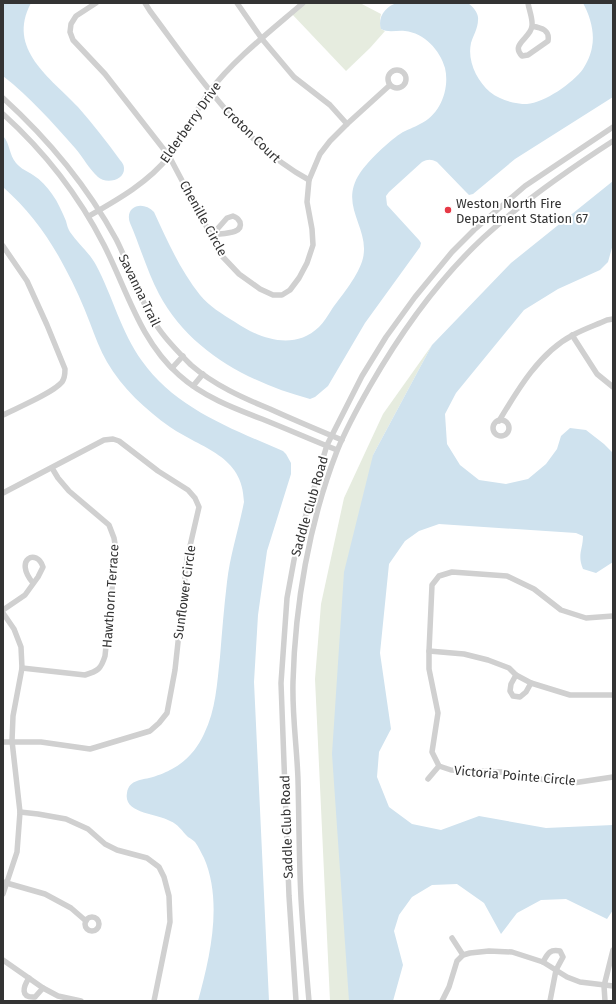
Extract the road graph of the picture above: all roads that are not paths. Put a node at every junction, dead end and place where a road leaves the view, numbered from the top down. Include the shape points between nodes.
1 (96, 3) edge
2 (145, 3) edge
3 (237, 3) edge
4 (303, 3) edge
5 (528, 3) edge
6 (532, 26) junction
7 (262, 39) junction
8 (390, 85) dead end
9 (210, 91) junction
10 (3, 98) edge
11 (3, 114) edge
12 (347, 124) junction
13 (613, 127) edge
14 (613, 141) edge
15 (169, 156) junction
16 (309, 180) junction
17 (99, 210) junction
18 (89, 216) junction
19 (212, 235) junction
20 (3, 246) edge
21 (613, 319) edge
22 (572, 335) junction
23 (183, 356) junction
24 (172, 368) junction
25 (203, 374) junction
26 (193, 386) junction
27 (613, 387) edge
28 (3, 415) edge
29 (499, 420) dead end
30 (332, 436) junction
31 (342, 440) junction
32 (327, 445) junction
33 (338, 450) junction
34 (52, 468) junction
35 (3, 493) edge
36 (33, 583) dead end
37 (3, 611) edge
38 (613, 616) edge
39 (429, 651) junction
40 (22, 668) junction
41 (516, 675) junction
42 (531, 683) junction
43 (613, 696) edge
44 (12, 741) junction
45 (3, 742) edge
46 (439, 766) junction
47 (613, 777) edge
48 (428, 779) dead end
49 (20, 812) junction
50 (5, 882) edge
51 (3, 894) edge
52 (301, 895) junction
53 (289, 896) junction
54 (86, 921) dead end
55 (452, 938) dead end
56 (613, 950) edge
57 (464, 955) junction
58 (3, 960) edge
59 (542, 962) junction
60 (556, 970) junction
61 (29, 978) junction
62 (604, 986) junction
63 (613, 986) edge
64 (43, 988) junction
65 (81, 1001) edge
66 (154, 1001) edge
67 (296, 1001) edge
68 (309, 1001) edge
69 (442, 1001) edge
70 (550, 1001) edge
71 (604, 1001) edge

1 - 15 street, Chenille Circle via 76,16 71,24 73,40 105,74
2 - 9 street, Croton Court
3 - 7 street
4 - 7 street, Elderberry Drive
5 - 6 street
6 - 6 street via 529,35 518,48 522,56 528,55 548,41 546,30
7 - 9 street, Elderberry Drive via 228,70
7 - 12 street via 294,77 330,105
8 - 12 street, Chenille Circle
9 - 15 street, Elderberry Drive
9 - 16 street, Croton Court via 261,145 293,172
10 - 17 street, Savanna Trail via 47,142
11 - 18 street, Savanna Trail via 60,175
12 - 16 street, Chenille Circle via 320,154
13 - 30 street, Saddle Club Road via 525,186 452,252 386,337 362,376
14 - 31 street, Saddle Club Road via 532,197 461,260 388,354
15 - 17 street, Elderberry Drive via 142,182
15 - 19 street, Chenille Circle
16 - 19 street, Chenille Circle via 307,202 313,245 307,263 290,290 273,295 239,274 222,256
17 - 18 street, Elderberry Drive
17 - 23 street, Savanna Trail via 116,239 148,311 159,329
18 - 24 street, Savanna Trail via 122,280 146,335
19 - 19 street via 237,231 240,227 239,220 234,216 228,218
20 - 28 street via 26,281 65,370 61,383 53,389
21 - 22 street
22 - 27 street via 597,374
22 - 29 street via 553,349 536,368 517,391
23 - 24 street
23 - 25 street, Savanna Trail
24 - 26 street, Savanna Trail
25 - 26 street
25 - 30 street, Savanna Trail via 249,400
26 - 32 street, Savanna Trail via 226,405
30 - 31 street, Savanna Trail
30 - 32 street, Saddle Club Road
31 - 33 street, Saddle Club Road
32 - 33 street, Savanna Trail
32 - 53 street, Saddle Club Road via 294,560 284,636 281,683
33 - 52 street, Saddle Club Road via 318,508 307,556 296,639 293,683
34 - 35 street, Sunflower Circle
34 - 40 street, Hawthorn Terrace via 68,491 109,525 114,538 116,550 105,656 102,667 85,675
34 - 44 street, Sunflower Circle via 104,440 113,439 188,490 199,508 187,559 175,670 167,713 160,723 150,731 90,749
36 - 37 street via 24,595
37 - 40 street via 14,628 21,647
38 - 39 street, Victoria Pointe Circle via 586,618 560,610 534,589 507,576 452,572 439,576 432,586
39 - 41 street via 464,654 488,660 509,668
39 - 46 street, Victoria Pointe Circle via 438,713 432,752
40 - 44 street via 13,716
41 - 42 street
41 - 42 street via 511,684 510,691 513,696 520,697
42 - 43 street via 570,695
44 - 45 street, Sunflower Circle
44 - 49 street
46 - 47 street, Victoria Pointe Circle via 451,770 502,772 572,783
46 - 48 street
49 - 50 street via 17,852
49 - 66 street via 66,820 88,829 105,844 147,858 159,867 169,896 170,922
50 - 51 street
50 - 54 street via 45,894 71,908
52 - 53 street
52 - 68 street, Saddle Club Road
53 - 67 street, Saddle Club Road
55 - 57 street
56 - 62 street
57 - 59 street via 489,951 512,952
57 - 69 street via 457,961
58 - 61 street
59 - 60 street
59 - 60 street via 548,952 560,951 563,957
60 - 62 street via 580,982
60 - 70 street
61 - 64 street
61 - 64 street via 24,987 27,996 35,997
62 - 63 street
62 - 71 street
64 - 65 street via 58,996

